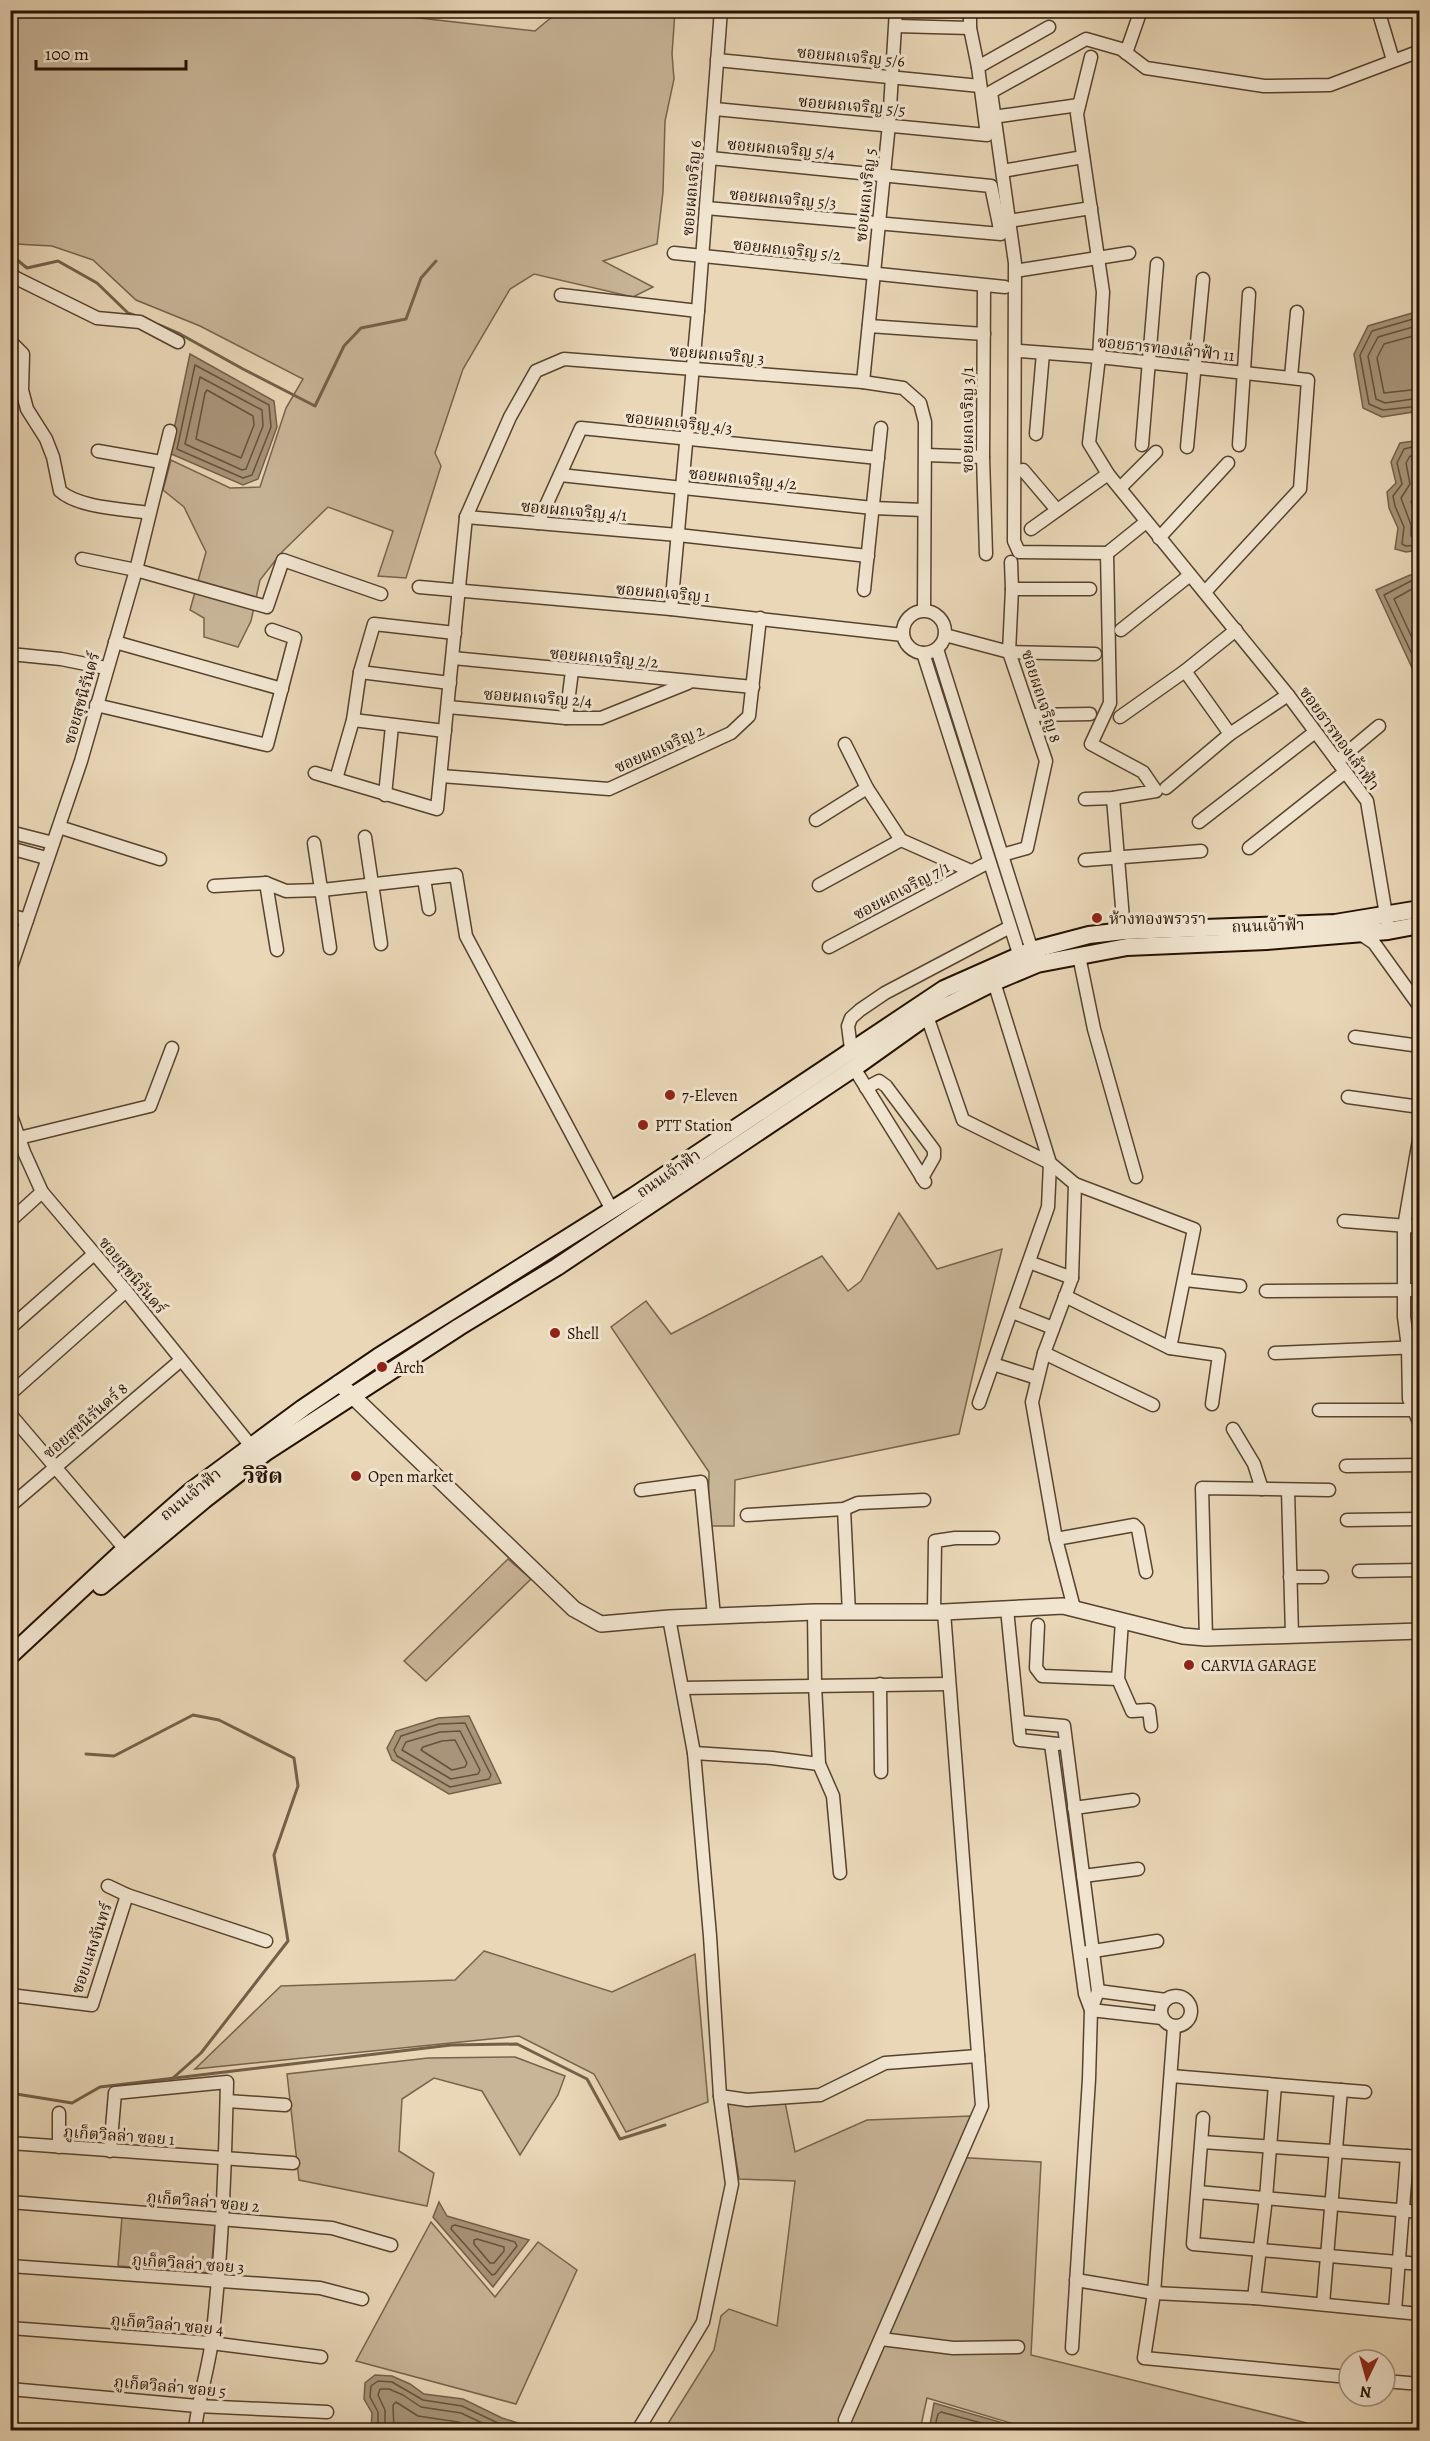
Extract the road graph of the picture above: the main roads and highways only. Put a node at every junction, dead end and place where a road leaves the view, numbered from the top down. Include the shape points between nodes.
1 (1419, 909) edge
2 (1387, 922) junction
3 (1419, 925) edge
4 (1028, 960) junction
5 (11, 1656) edge

1 - 2 main road, ถนนเจ้าฟ้า
2 - 3 main road, ถนนเจ้าฟ้า
2 - 4 main road, ถนนเจ้าฟ้า via 1359,933 1127,947
2 - 4 main road, ถนนเจ้าฟ้า via 1124,931 1089,935
4 - 5 main road, ถนนเจ้าฟ้า via 927,1016 557,1267 266,1452 20,1655
4 - 5 main road, ถนนเจ้าฟ้า via 944,990 612,1210 339,1383 191,1491

